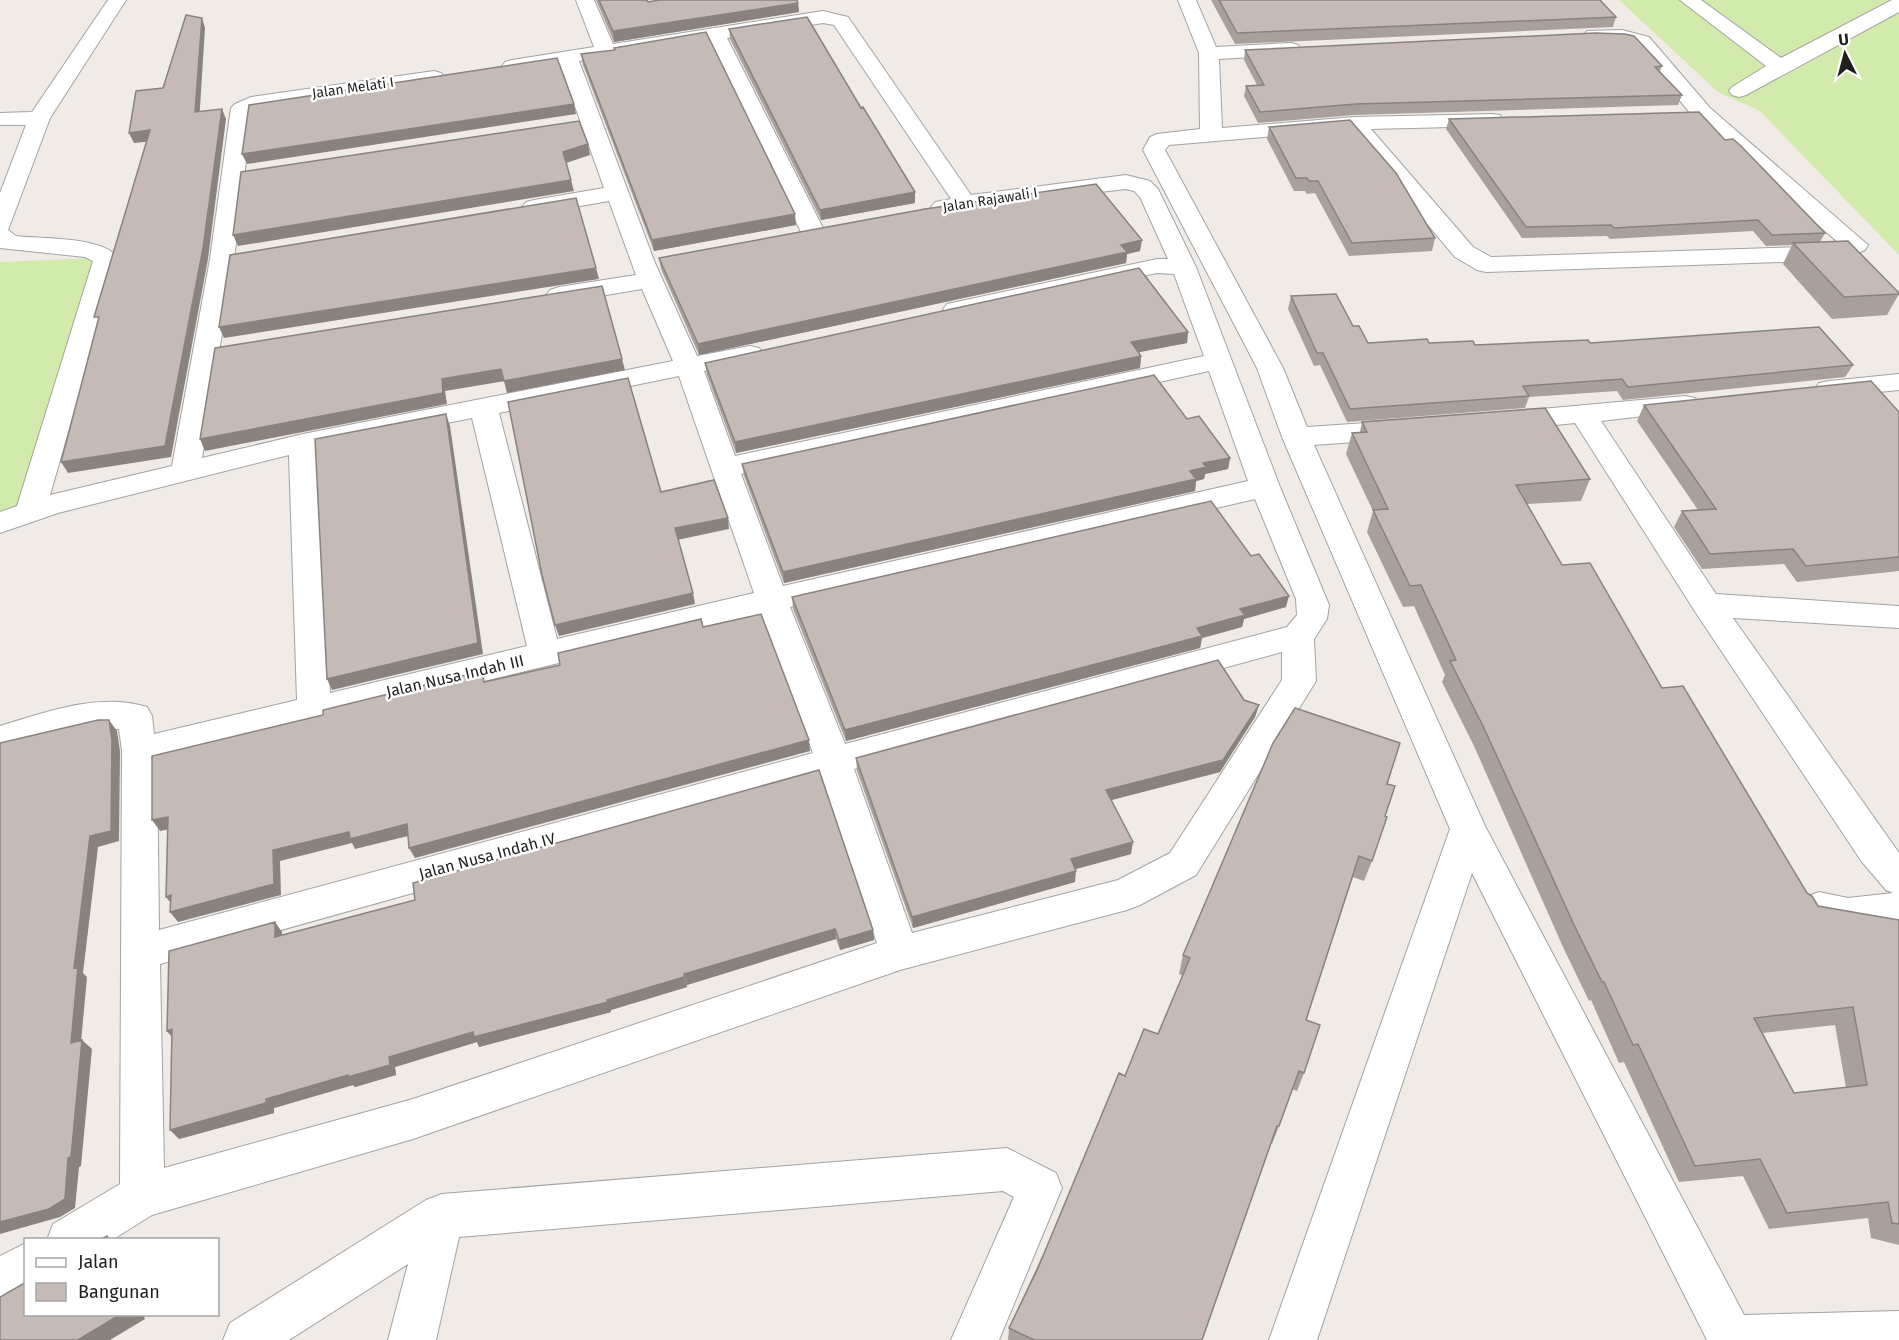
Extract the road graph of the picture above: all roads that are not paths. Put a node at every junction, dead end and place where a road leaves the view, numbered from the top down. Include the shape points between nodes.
1 (117, 0) edge
2 (585, 0) edge
3 (1187, 0) edge
4 (1689, 0) edge
5 (1899, 4) edge
6 (715, 33) junction
7 (1580, 36) edge
8 (1305, 49) edge
9 (606, 51) junction
10 (1209, 53) junction
11 (568, 58) junction
12 (1780, 67) junction
13 (498, 68) edge
14 (451, 75) edge
15 (1739, 91) dead end
16 (1702, 113) junction
17 (1678, 114) edge
18 (39, 118) junction
19 (0, 119) edge
20 (1515, 120) edge
21 (1354, 123) junction
22 (1211, 134) junction
23 (618, 193) junction
24 (965, 203) junction
25 (513, 211) edge
26 (918, 211) edge
27 (0, 225) edge
28 (836, 226) edge
29 (0, 235) edge
30 (653, 267) junction
31 (1184, 267) junction
32 (533, 299) edge
33 (928, 315) edge
34 (769, 350) edge
35 (1219, 361) junction
36 (689, 368) junction
37 (1899, 382) edge
38 (1806, 392) edge
39 (1713, 402) edge
40 (484, 409) junction
41 (1584, 415) junction
42 (1480, 423) edge
43 (1423, 428) edge
44 (1296, 437) junction
45 (303, 444) junction
46 (724, 468) junction
47 (185, 473) junction
48 (1265, 487) junction
49 (30, 512) junction
50 (0, 523) edge
51 (772, 600) junction
52 (1707, 605) junction
53 (1899, 617) edge
54 (1298, 636) junction
55 (545, 654) junction
56 (314, 710) junction
57 (0, 739) edge
58 (139, 751) junction
59 (834, 761) junction
60 (1468, 829) junction
61 (1899, 879) edge
62 (1795, 881) edge
63 (1899, 908) edge
64 (141, 952) junction
65 (900, 953) junction
66 (142, 1196) junction
67 (442, 1216) junction
68 (71, 1238) edge
69 (24, 1267) edge
70 (0, 1281) edge
71 (1899, 1334) edge
72 (1730, 1339) edge
73 (247, 1340) edge
74 (412, 1340) edge
75 (975, 1340) edge
76 (1293, 1340) edge

1 - 18 street
2 - 9 street
3 - 10 street
4 - 12 street
5 - 12 street
6 - 9 street
6 - 24 street via 823,17 841,21
6 - 28 street via 801,233
7 - 16 street via 1622,36 1642,41
8 - 10 street
9 - 11 street
10 - 22 street
11 - 13 street
11 - 23 street via 579,123
12 - 15 street
14 - 47 street, Jalan Melati I via 245,105 240,112 244,174 233,257 217,349
16 - 17 street
16 - 21 street via 1856,245 1841,253 1486,265 1464,252
18 - 19 street
18 - 27 street
20 - 21 street
21 - 22 street
22 - 44 street via 1165,139 1154,150 1270,368
23 - 25 street
23 - 30 street
24 - 26 street, Jalan Rajawali I
24 - 31 street, Jalan Rajawali I via 1114,183 1142,186 1150,194
29 - 49 street via 9,243 90,250 106,258
30 - 32 street
30 - 36 street
31 - 33 street via 1157,266
31 - 35 street
34 - 36 street
35 - 46 street
35 - 48 street
36 - 40 street
36 - 46 street
37 - 38 street
39 - 41 street
40 - 45 street
40 - 55 street
41 - 42 street
41 - 52 street
43 - 44 street
44 - 60 street
45 - 47 street
45 - 56 street
46 - 51 street
47 - 49 street
48 - 51 street, Jalan Nusa Indah III
48 - 54 street via 1315,610 1309,625
49 - 50 street
51 - 55 street, Jalan Nusa Indah III
51 - 59 street
52 - 53 street
52 - 61 street via 1875,851
54 - 59 street, Jalan Nusa Indah IV
54 - 65 street via 1299,681 1183,864 1127,894
55 - 56 street, Jalan Nusa Indah III
56 - 58 street, Jalan Nusa Indah III
57 - 58 street via 100,715 135,717
58 - 64 street
59 - 64 street, Jalan Nusa Indah IV
59 - 65 street
60 - 72 street
60 - 76 street
62 - 63 street via 1806,900 1833,914
64 - 66 street
65 - 66 street via 413,1119
66 - 68 street
67 - 73 street
67 - 74 street
67 - 75 street via 1007,1169 1040,1188
69 - 70 street
71 - 72 street

